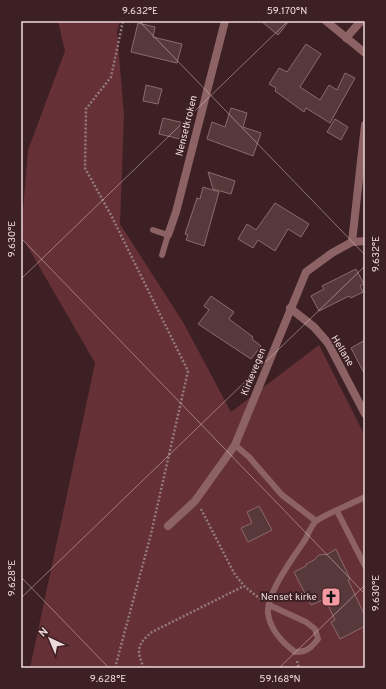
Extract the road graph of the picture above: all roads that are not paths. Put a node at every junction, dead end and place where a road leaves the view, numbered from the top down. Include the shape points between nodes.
1 (225, 21) edge
2 (326, 21) edge
3 (361, 21) edge
4 (346, 38) junction
5 (365, 53) edge
6 (365, 125) edge
7 (153, 230) dead end
8 (168, 235) junction
9 (365, 241) edge
10 (352, 242) junction
11 (162, 255) dead end
12 (290, 308) junction
13 (365, 414) edge
14 (235, 446) junction
15 (365, 497) edge
16 (337, 511) junction
17 (316, 521) junction
18 (168, 526) dead end
19 (365, 566) edge
20 (269, 605) junction

1 - 8 street, Nensetkroken
2 - 4 street
3 - 4 street
4 - 5 street
6 - 10 street
7 - 8 lane
8 - 11 lane
9 - 10 street, Kirkevegen
10 - 12 street, Kirkevegen via 306,272
12 - 13 street, Hellane via 314,327 328,343
12 - 14 street, Kirkevegen
14 - 17 lane via 249,457 282,495
14 - 18 street, Kirkevegen via 195,501
15 - 16 lane
16 - 17 lane
16 - 19 lane
17 - 20 lane via 281,577
20 - 20 lane via 268,614 278,636 295,652 304,652 311,648 318,639 315,629 306,622

